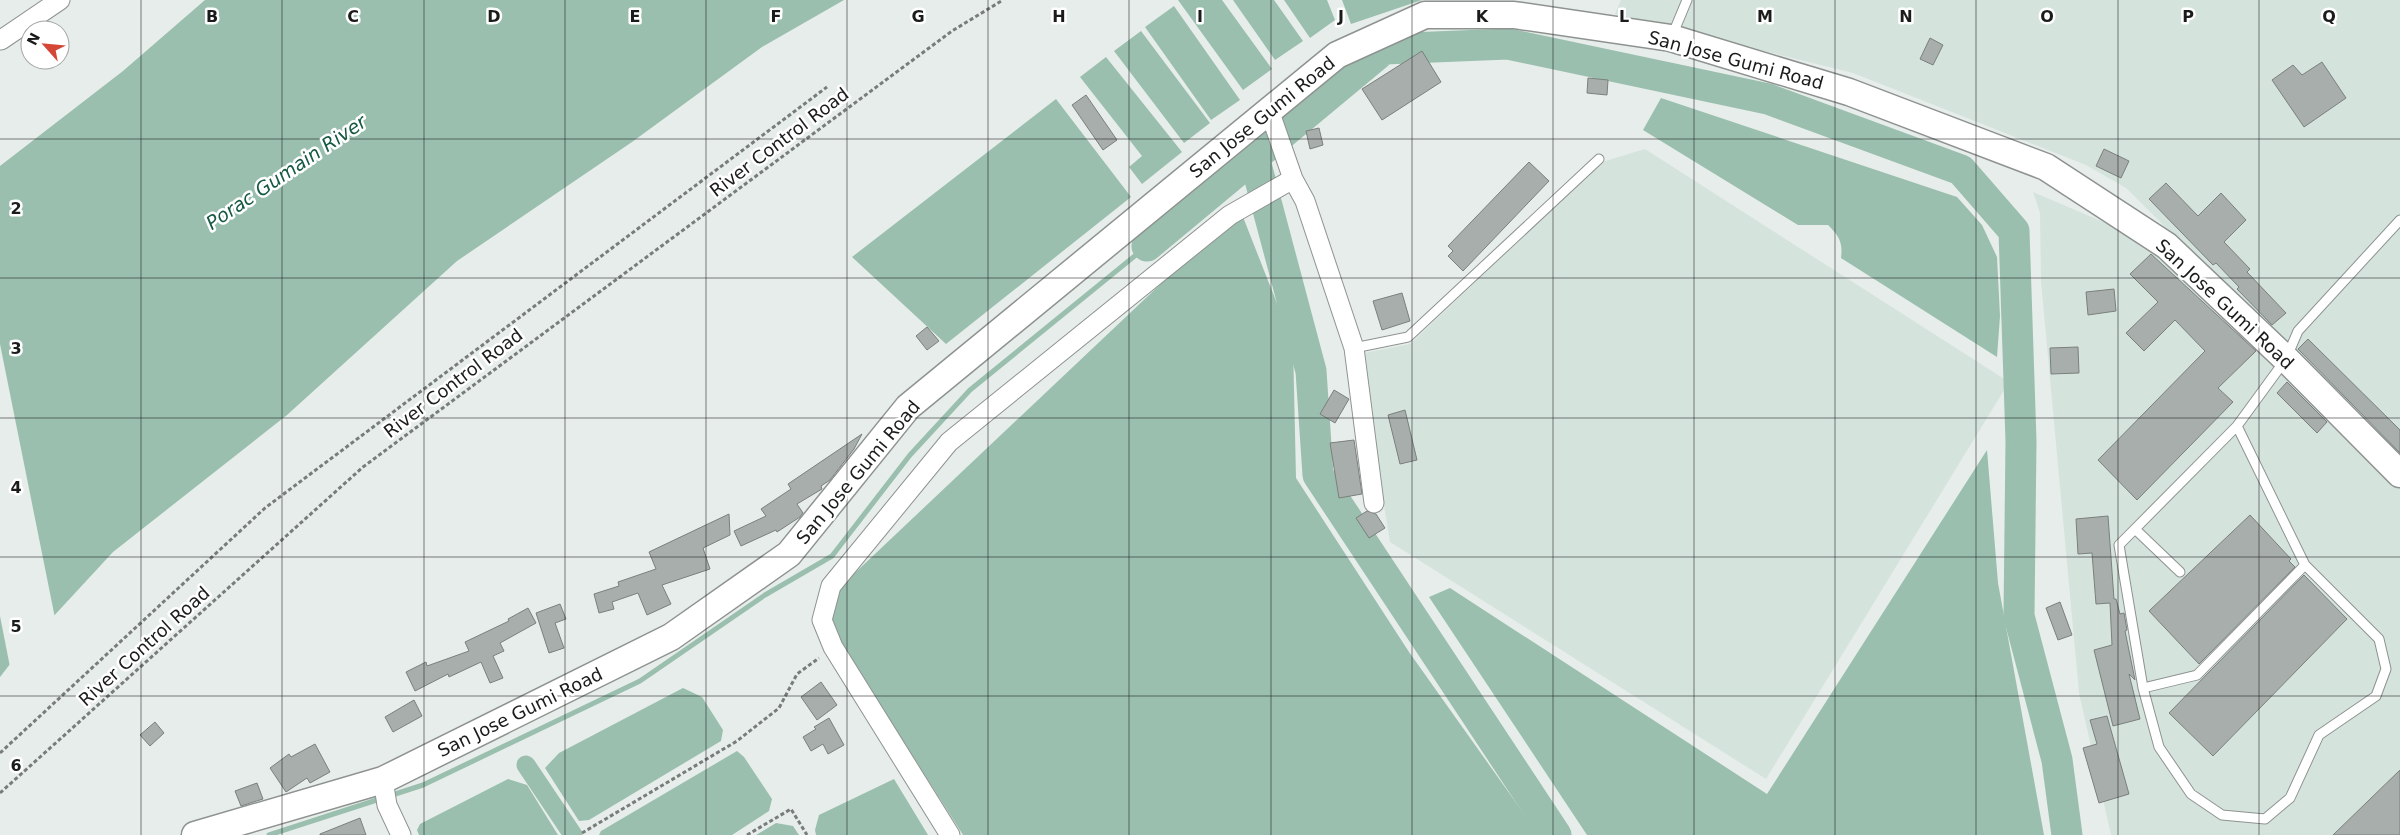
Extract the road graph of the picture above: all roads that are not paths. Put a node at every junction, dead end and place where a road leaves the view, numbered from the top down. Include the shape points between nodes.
1 (43, 0) edge
2 (60, 0) edge
3 (1687, 0) edge
4 (1671, 38) junction
5 (0, 40) edge
6 (1269, 110) junction
7 (1599, 159) dead end
8 (1293, 179) junction
9 (2400, 220) edge
10 (1354, 348) junction
11 (2286, 360) junction
12 (2237, 426) junction
13 (2400, 474) edge
14 (1374, 503) dead end
15 (2135, 529) junction
16 (2306, 565) junction
17 (2180, 572) dead end
18 (2143, 688) junction
19 (385, 791) junction
20 (195, 835) edge
21 (401, 835) edge
22 (950, 835) edge

1 - 5 street
2 - 5 street
3 - 4 lane
4 - 6 street, San Jose Gumi Road via 1514,15 1425,15 1337,55
4 - 11 street, San Jose Gumi Road via 1849,92 2046,167 2167,246
6 - 8 street
6 - 19 street, San Jose Gumi Road via 908,407 789,554 671,637
7 - 10 lane via 1408,337
8 - 10 street via 1305,201
8 - 22 street via 1230,215 949,442 831,586 822,620 833,647
9 - 11 lane via 2298,332
10 - 14 street
11 - 12 lane
11 - 13 street, San Jose Gumi Road
12 - 15 lane
12 - 16 lane
15 - 17 lane
15 - 18 lane via 2119,545
16 - 18 lane via 2197,675
16 - 18 lane via 2379,639 2386,669 2376,696 2319,735 2290,798 2265,819 2222,815 2191,794 2159,747
19 - 20 street, San Jose Gumi Road
19 - 21 street

